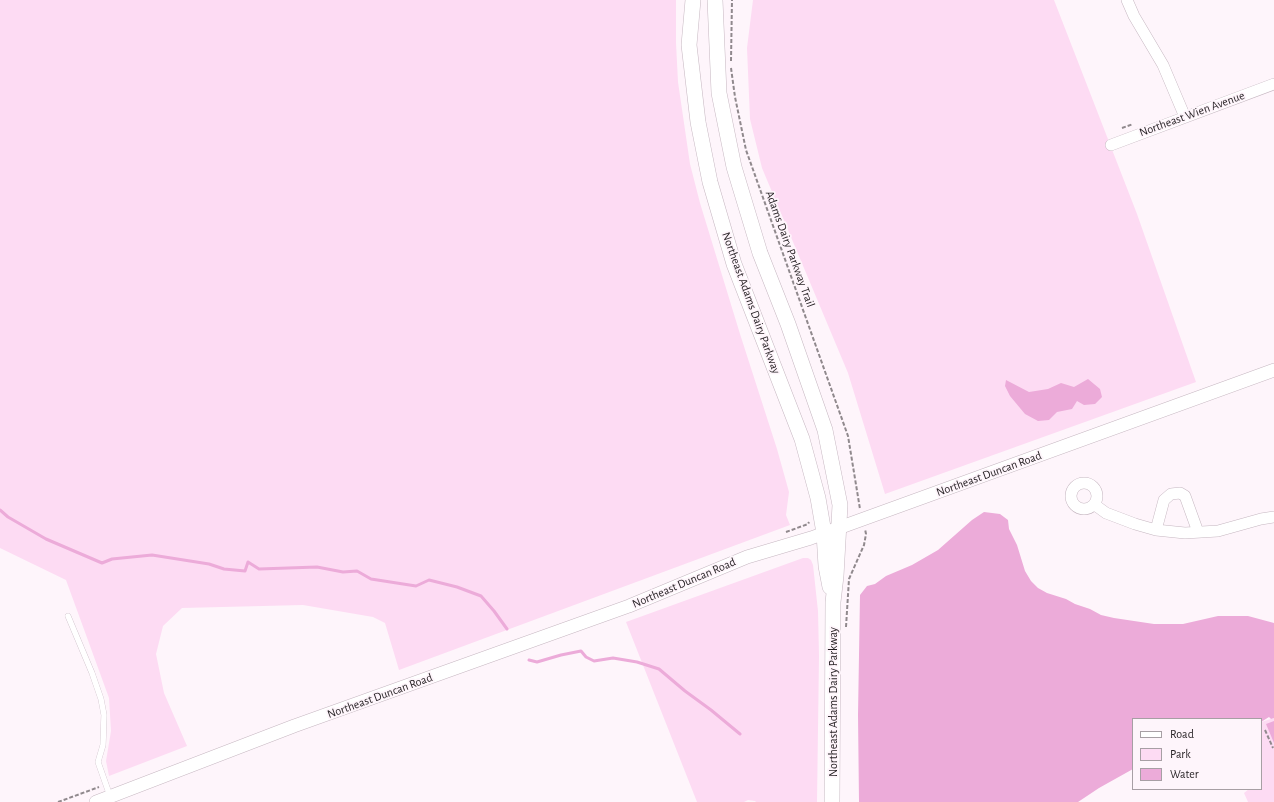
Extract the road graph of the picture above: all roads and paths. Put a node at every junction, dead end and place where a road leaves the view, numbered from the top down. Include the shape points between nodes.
1 (693, 0) edge
2 (715, 0) edge
3 (732, 0) edge
4 (1127, 0) edge
5 (1274, 84) edge
6 (1185, 117) junction
7 (1110, 145) dead end
8 (1274, 370) edge
9 (857, 499) dead end
10 (1095, 505) dead end
11 (1274, 517) edge
12 (839, 527) junction
13 (1156, 530) junction
14 (1198, 532) junction
15 (824, 533) junction
16 (866, 534) dead end
17 (833, 602) junction
18 (68, 616) dead end
19 (846, 634) dead end
20 (1265, 730) dead end
21 (1274, 749) edge
22 (110, 797) junction
23 (96, 802) edge
24 (832, 802) edge

1 - 15 main road, Northeast Adams Dairy Parkway via 689,45 698,122 710,182 734,264 802,439 818,498
2 - 12 main road, Northeast Adams Dairy Parkway via 719,93 734,167 760,253 826,430 840,505
3 - 9 path, Adams Dairy Parkway Trail via 731,66 746,150 848,436
4 - 6 street via 1163,65
5 - 6 street, Northeast Wien Avenue
6 - 7 street, Northeast Wien Avenue
8 - 12 street, Northeast Duncan Road
10 - 13 street via 1106,513
11 - 14 street via 1218,531
12 - 15 street, Northeast Duncan Road
12 - 17 main road, Northeast Adams Dairy Parkway
13 - 14 street
13 - 14 street via 1164,500 1171,494 1180,493 1185,496
15 - 17 main road, Northeast Adams Dairy Parkway via 826,566
15 - 22 street, Northeast Duncan Road via 747,557 629,606 290,728
16 - 19 path via 864,546 849,579
17 - 24 main road, Northeast Adams Dairy Parkway
18 - 22 lane via 101,699 104,715 103,745 98,762
20 - 21 path
22 - 23 street, Northeast Duncan Road

